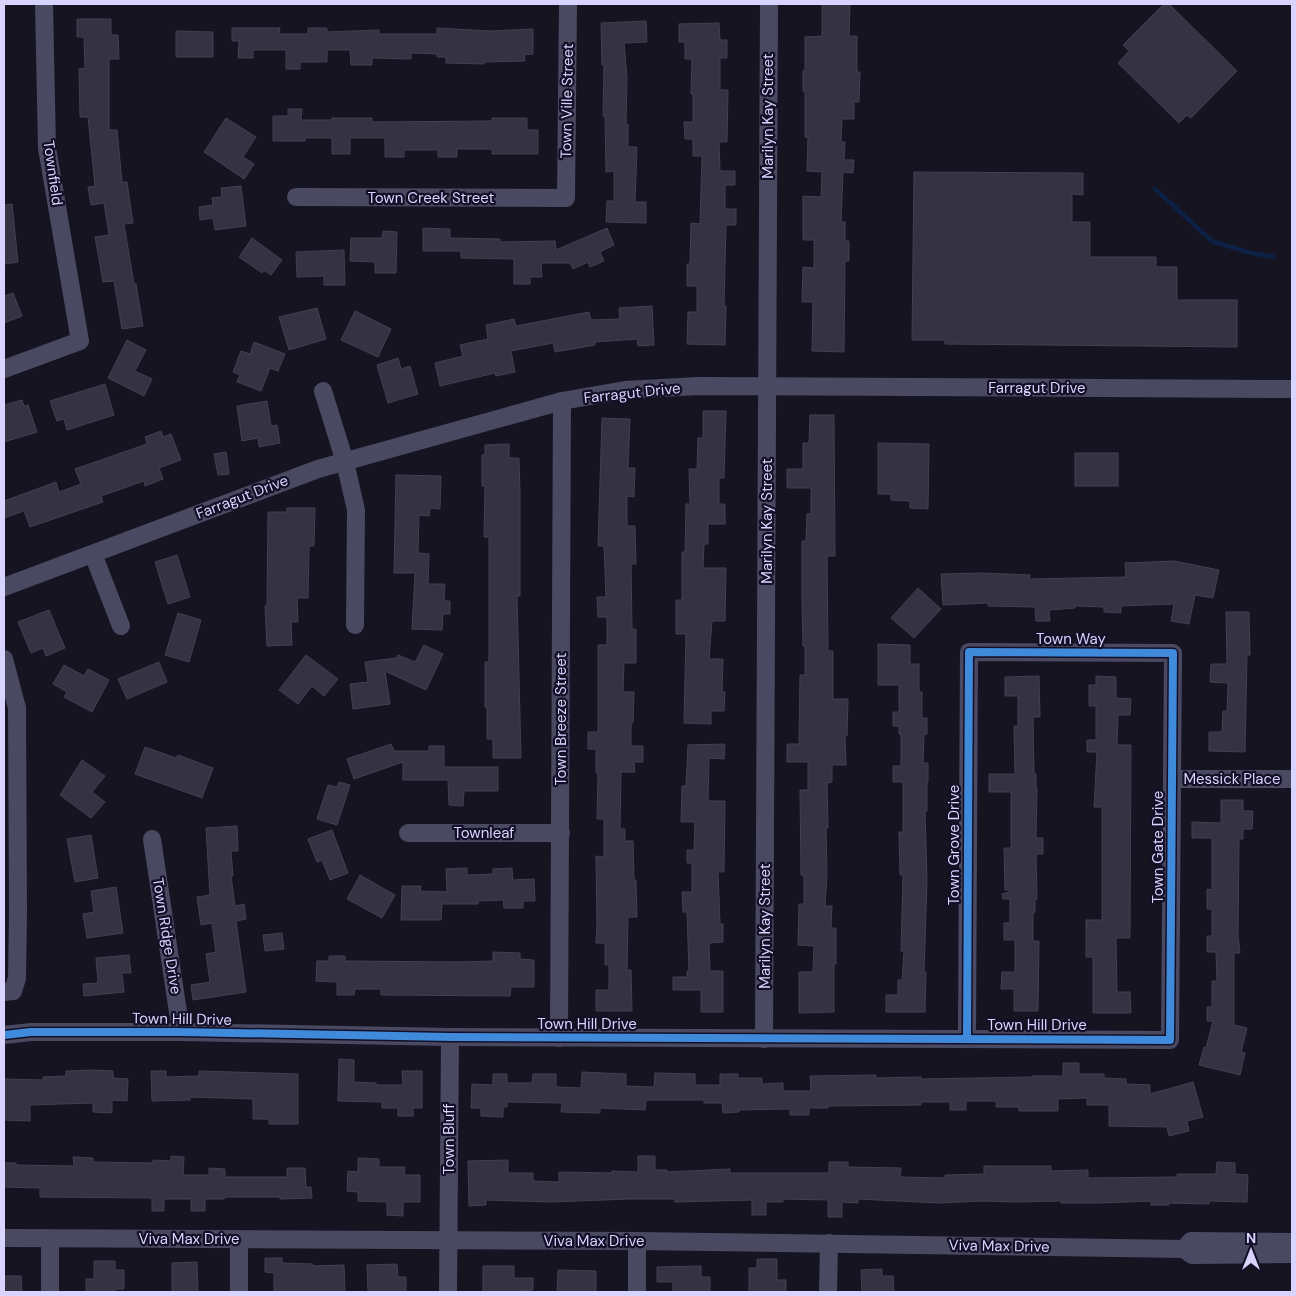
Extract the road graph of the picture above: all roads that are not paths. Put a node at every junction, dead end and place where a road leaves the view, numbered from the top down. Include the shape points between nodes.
1 (44, 4) edge
2 (568, 4) edge
3 (769, 4) edge
4 (296, 197) dead end
5 (566, 198) joint
6 (4, 369) edge
7 (767, 386) junction
8 (1292, 389) edge
9 (323, 391) dead end
10 (562, 401) junction
11 (345, 462) junction
12 (93, 554) junction
13 (4, 587) edge
14 (355, 625) dead end
15 (121, 626) dead end
16 (969, 652) joint
17 (1173, 654) joint
18 (4, 659) edge
19 (1172, 779) junction
20 (1292, 780) edge
21 (408, 833) dead end
22 (560, 834) junction
23 (152, 839) dead end
24 (4, 992) edge
25 (181, 1032) junction
26 (4, 1035) edge
27 (450, 1037) junction
28 (559, 1038) junction
29 (967, 1038) junction
30 (764, 1039) junction
31 (1170, 1040) joint
32 (4, 1238) edge
33 (50, 1239) junction
34 (239, 1240) junction
35 (449, 1241) junction
36 (637, 1241) junction
37 (1292, 1242) edge
38 (829, 1243) junction
39 (1184, 1249) junction
40 (1292, 1254) edge
41 (50, 1292) edge
42 (239, 1292) edge
43 (448, 1292) edge
44 (637, 1292) edge
45 (828, 1292) edge

1 - 6 street, Townfield via 47,148 80,341
2 - 5 street, Town Ville Street
3 - 7 street, Marilyn Kay Street
4 - 5 street, Town Creek Street
7 - 8 street, Farragut Drive
7 - 10 street, Farragut Drive via 625,390
7 - 30 street, Marilyn Kay Street
9 - 11 street
10 - 11 street, Farragut Drive
10 - 22 street, Town Breeze Street
11 - 12 street, Farragut Drive via 277,483
11 - 14 street via 356,510
12 - 13 street, Farragut Drive
12 - 15 street
16 - 17 street, Town Way
16 - 29 street, Town Grove Drive
17 - 19 street, Town Gate Drive
18 - 24 street via 17,708 18,912 17,978 13,991
19 - 20 street, Messick Place
19 - 31 street, Town Gate Drive
21 - 22 street, Townleaf
22 - 28 street, Town Breeze Street
23 - 25 street, Town Ridge Drive
25 - 26 street, Town Hill Drive via 31,1032
25 - 27 street, Town Hill Drive
27 - 28 street, Town Hill Drive
27 - 35 street, Town Bluff
28 - 30 street, Town Hill Drive
29 - 30 street, Town Hill Drive
29 - 31 street, Town Hill Drive
32 - 33 street, Viva Max Drive
33 - 34 street, Viva Max Drive
33 - 41 street
34 - 35 street, Viva Max Drive
34 - 42 street
35 - 36 street, Viva Max Drive
35 - 43 street, Town Bluff
36 - 38 street, Viva Max Drive
36 - 44 street
37 - 39 street, Viva Max Drive via 1191,1241
38 - 39 street, Viva Max Drive
38 - 45 street
39 - 40 street, Viva Max Drive via 1192,1255

